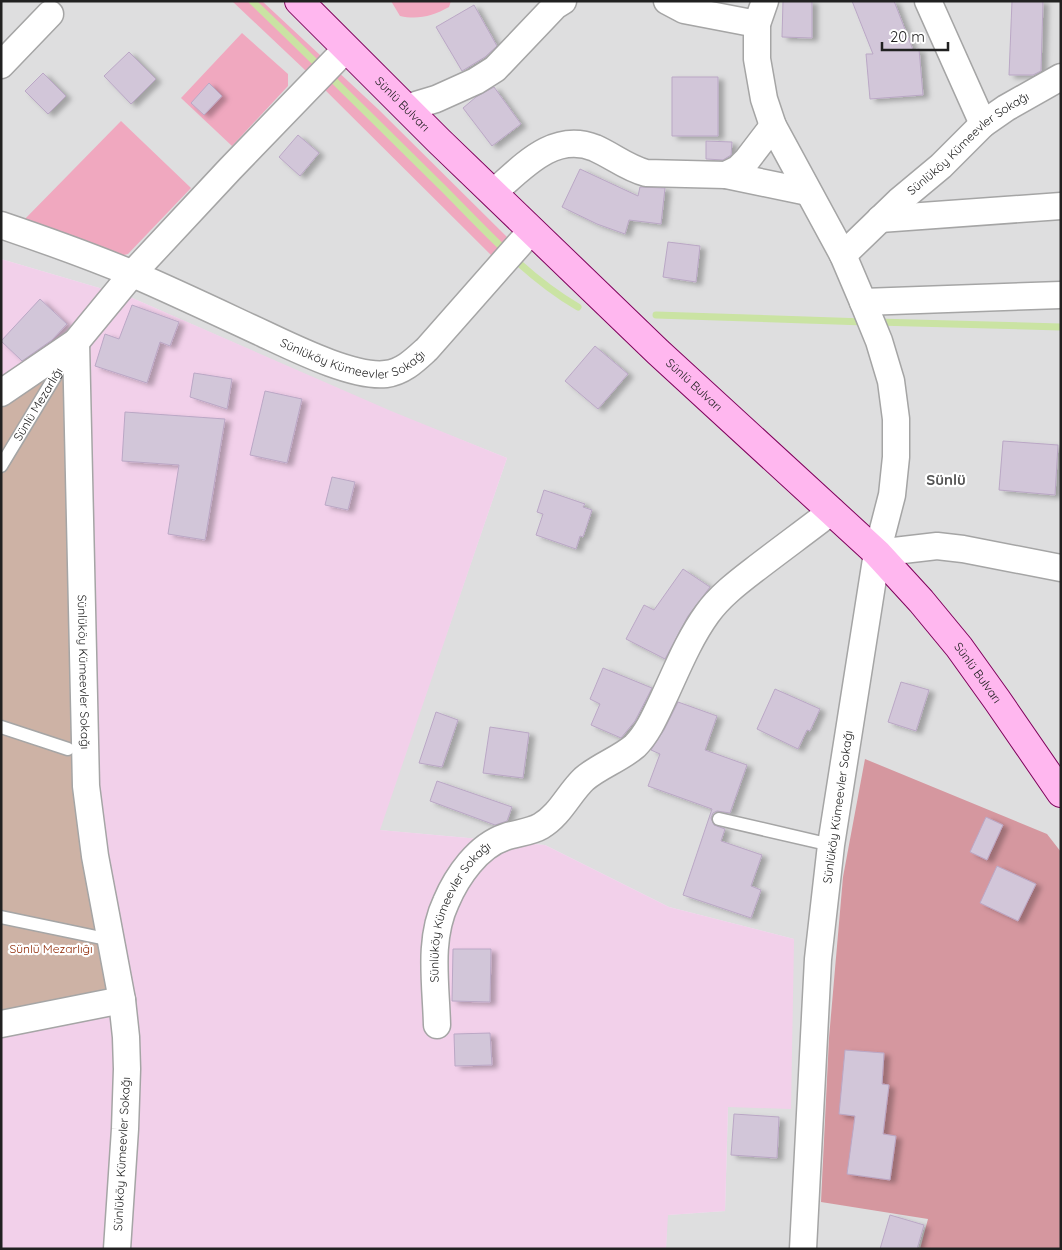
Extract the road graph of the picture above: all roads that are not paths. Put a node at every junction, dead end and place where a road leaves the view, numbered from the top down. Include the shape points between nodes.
1 (299, 1) edge
2 (563, 1) edge
3 (667, 1) edge
4 (928, 1) edge
5 (761, 12) edge
6 (50, 14) dead end
7 (346, 49) junction
8 (1, 65) edge
9 (1061, 77) edge
10 (406, 108) junction
11 (983, 124) junction
12 (773, 126) junction
13 (726, 175) junction
14 (808, 192) junction
15 (493, 193) junction
16 (1061, 206) edge
17 (880, 219) junction
18 (1, 225) edge
19 (532, 230) junction
20 (843, 255) junction
21 (132, 274) junction
22 (1061, 294) edge
23 (863, 302) junction
24 (76, 342) junction
25 (1, 393) edge
26 (1, 466) edge
27 (832, 511) junction
28 (877, 553) junction
29 (1061, 568) edge
30 (1, 727) edge
31 (68, 749) dead end
32 (1061, 793) edge
33 (719, 819) dead end
34 (831, 846) junction
35 (1, 917) edge
36 (111, 940) junction
37 (122, 1000) junction
38 (1, 1024) edge
39 (437, 1025) dead end
40 (117, 1249) edge
41 (803, 1249) edge

1 - 7 main road, Sünlü Bulvarı
2 - 10 street via 495,69 436,99
3 - 5 street via 684,10
4 - 11 street
5 - 12 street, Sünlüköy Kümeevler Sokağı via 758,58 764,99
6 - 8 street
7 - 10 main road, Sünlü Bulvarı
7 - 21 street
9 - 11 street, Sünlüköy Kümeevler Sokağı
10 - 15 main road, Sünlü Bulvarı
11 - 17 street, Sünlüköy Kümeevler Sokağı
12 - 13 street via 747,160
12 - 14 street, Sünlüköy Kümeevler Sokağı
13 - 14 street
13 - 15 street via 646,173 594,148 573,143 542,152
14 - 20 street, Sünlüköy Kümeevler Sokağı
15 - 19 main road, Sünlü Bulvarı
16 - 17 street, Sünlüköy Kümeevler Sokağı
17 - 20 street, Sünlüköy Kümeevler Sokağı
18 - 21 street, Sünlüköy Kümeevler Sokağı
19 - 21 street, Sünlüköy Kümeevler Sokağı via 427,349 412,363 386,374 371,374 307,354
19 - 27 main road, Sünlü Bulvarı via 658,352
20 - 23 street, Sünlüköy Kümeevler Sokağı
21 - 24 street
22 - 23 street
23 - 28 street, Sünlüköy Kümeevler Sokağı via 891,381 896,419 892,495
24 - 25 street
24 - 26 lane, Sünlü Mezarlığı
24 - 36 street, Sünlüköy Kümeevler Sokağı via 86,786
27 - 28 main road, Sünlü Bulvarı
27 - 39 street, Sünlüköy Kümeevler Sokağı via 742,579 708,613 682,658 653,720 635,745 586,778 551,819 540,827 503,837 485,847 472,860 446,901 437,925
28 - 29 street via 937,546
28 - 32 main road, Sünlü Bulvarı via 958,647
28 - 34 street, Sünlüköy Kümeevler Sokağı
30 - 31 lane
33 - 34 lane
34 - 41 street, Sünlüköy Kümeevler Sokağı via 818,959
35 - 36 lane
36 - 37 street, Sünlüköy Kümeevler Sokağı
37 - 38 street
37 - 40 street, Sünlüköy Kümeevler Sokağı via 128,1068

